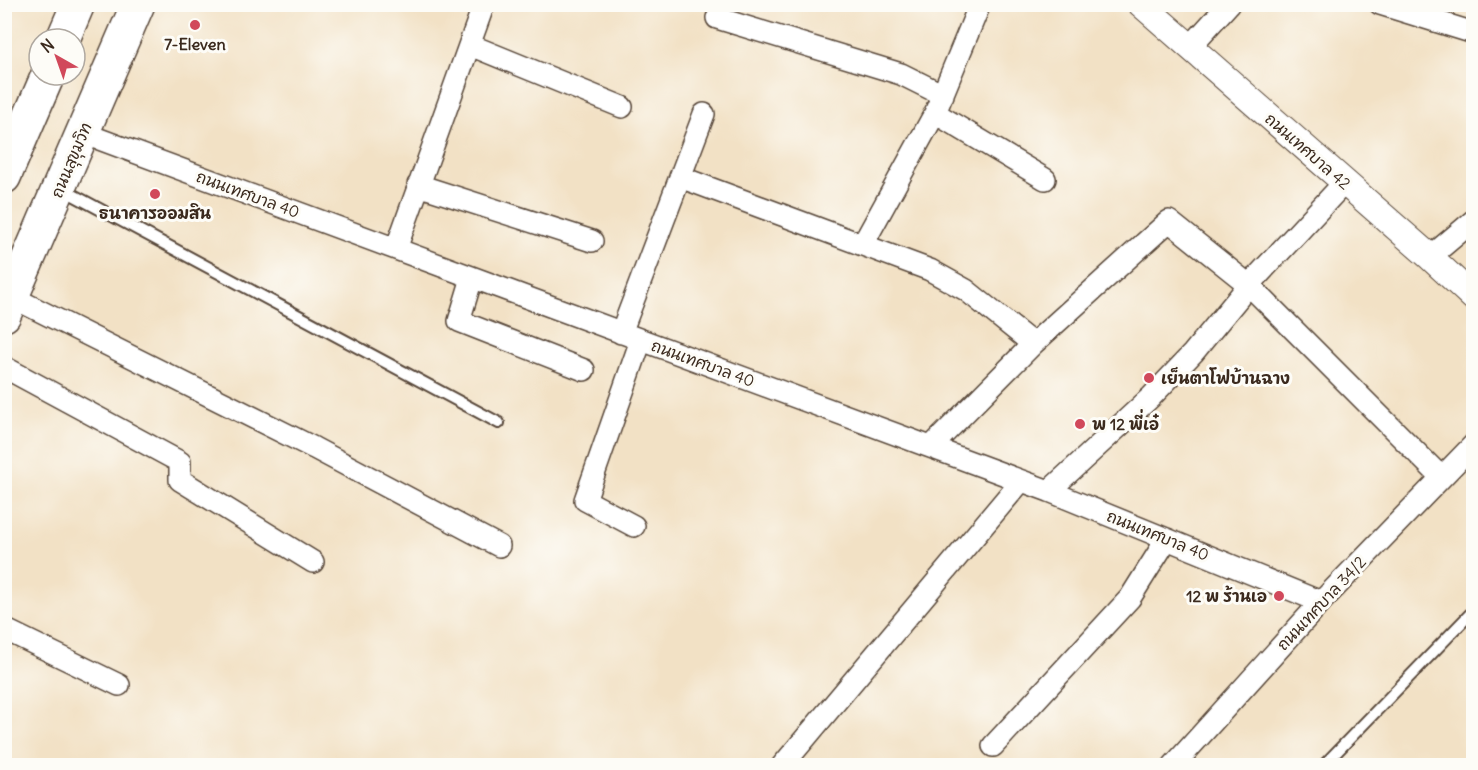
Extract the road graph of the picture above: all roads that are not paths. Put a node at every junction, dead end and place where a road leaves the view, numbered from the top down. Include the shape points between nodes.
1 (78, 4) edge
2 (138, 4) edge
3 (484, 4) edge
4 (980, 4) edge
5 (1140, 4) edge
6 (1229, 4) edge
7 (1380, 4) edge
8 (717, 18) dead end
9 (68, 27) edge
10 (1473, 33) edge
11 (470, 45) junction
12 (1190, 47) junction
13 (43, 87) edge
14 (939, 104) junction
15 (622, 107) dead end
16 (704, 114) dead end
17 (83, 133) junction
18 (4, 177) edge
19 (680, 177) junction
20 (1045, 179) dead end
21 (1344, 183) junction
22 (418, 185) junction
23 (59, 187) junction
24 (1473, 220) edge
25 (592, 241) dead end
26 (863, 244) junction
27 (396, 249) junction
28 (1430, 257) junction
29 (472, 278) junction
30 (1249, 285) junction
31 (1473, 298) edge
32 (8, 306) edge
33 (621, 333) junction
34 (641, 340) junction
35 (1033, 344) junction
36 (4, 367) edge
37 (584, 370) dead end
38 (499, 423) dead end
39 (1473, 444) edge
40 (931, 447) junction
41 (1441, 477) junction
42 (1021, 481) junction
43 (1049, 491) junction
44 (634, 525) dead end
45 (1167, 539) junction
46 (499, 546) dead end
47 (313, 562) dead end
48 (1321, 602) junction
49 (1473, 609) edge
50 (4, 629) edge
51 (118, 685) dead end
52 (993, 746) dead end
53 (1186, 761) edge
54 (782, 765) edge
55 (1323, 765) edge

1 - 9 highway
2 - 17 highway, ถนนสุขุมวิท
3 - 11 street
4 - 14 street
5 - 12 street, ถนนเทศบาล 42
6 - 12 street
7 - 10 street
8 - 14 street via 901,74
11 - 15 street
11 - 22 street
12 - 21 street, ถนนเทศบาล 42
13 - 18 highway
14 - 20 street
14 - 26 street
16 - 19 street
17 - 23 highway, ถนนสุขุมวิท
17 - 27 street, ถนนเทศบาล 40
19 - 26 street
19 - 33 street
21 - 28 street, ถนนเทศบาล 42
21 - 30 street
22 - 25 street
22 - 27 street
23 - 32 highway, ถนนสุขุมวิท
23 - 38 lane
24 - 28 street
26 - 35 street via 930,270 966,290
27 - 29 street, ถนนเทศบาล 40
28 - 31 street, ถนนเทศบาล 42
29 - 33 street, ถนนเทศบาล 40
29 - 37 street via 459,321
30 - 35 street via 1169,221
30 - 41 street
30 - 43 street via 1151,397
32 - 46 street via 314,448
33 - 34 street, ถนนเทศบาล 40
34 - 40 street, ถนนเทศบาล 40
34 - 44 street via 585,500
35 - 40 street
36 - 47 street via 180,462 180,480
39 - 41 street, ถนนเทศบาล 34/2
40 - 42 street, ถนนเทศบาล 40
41 - 48 street, ถนนเทศบาล 34/2
42 - 43 street, ถนนเทศบาล 40
42 - 54 street
43 - 45 street, ถนนเทศบาล 40
45 - 48 street, ถนนเทศบาล 40
45 - 52 street via 1130,598
48 - 53 street, ถนนเทศบาล 34/2
49 - 55 lane
50 - 51 street

